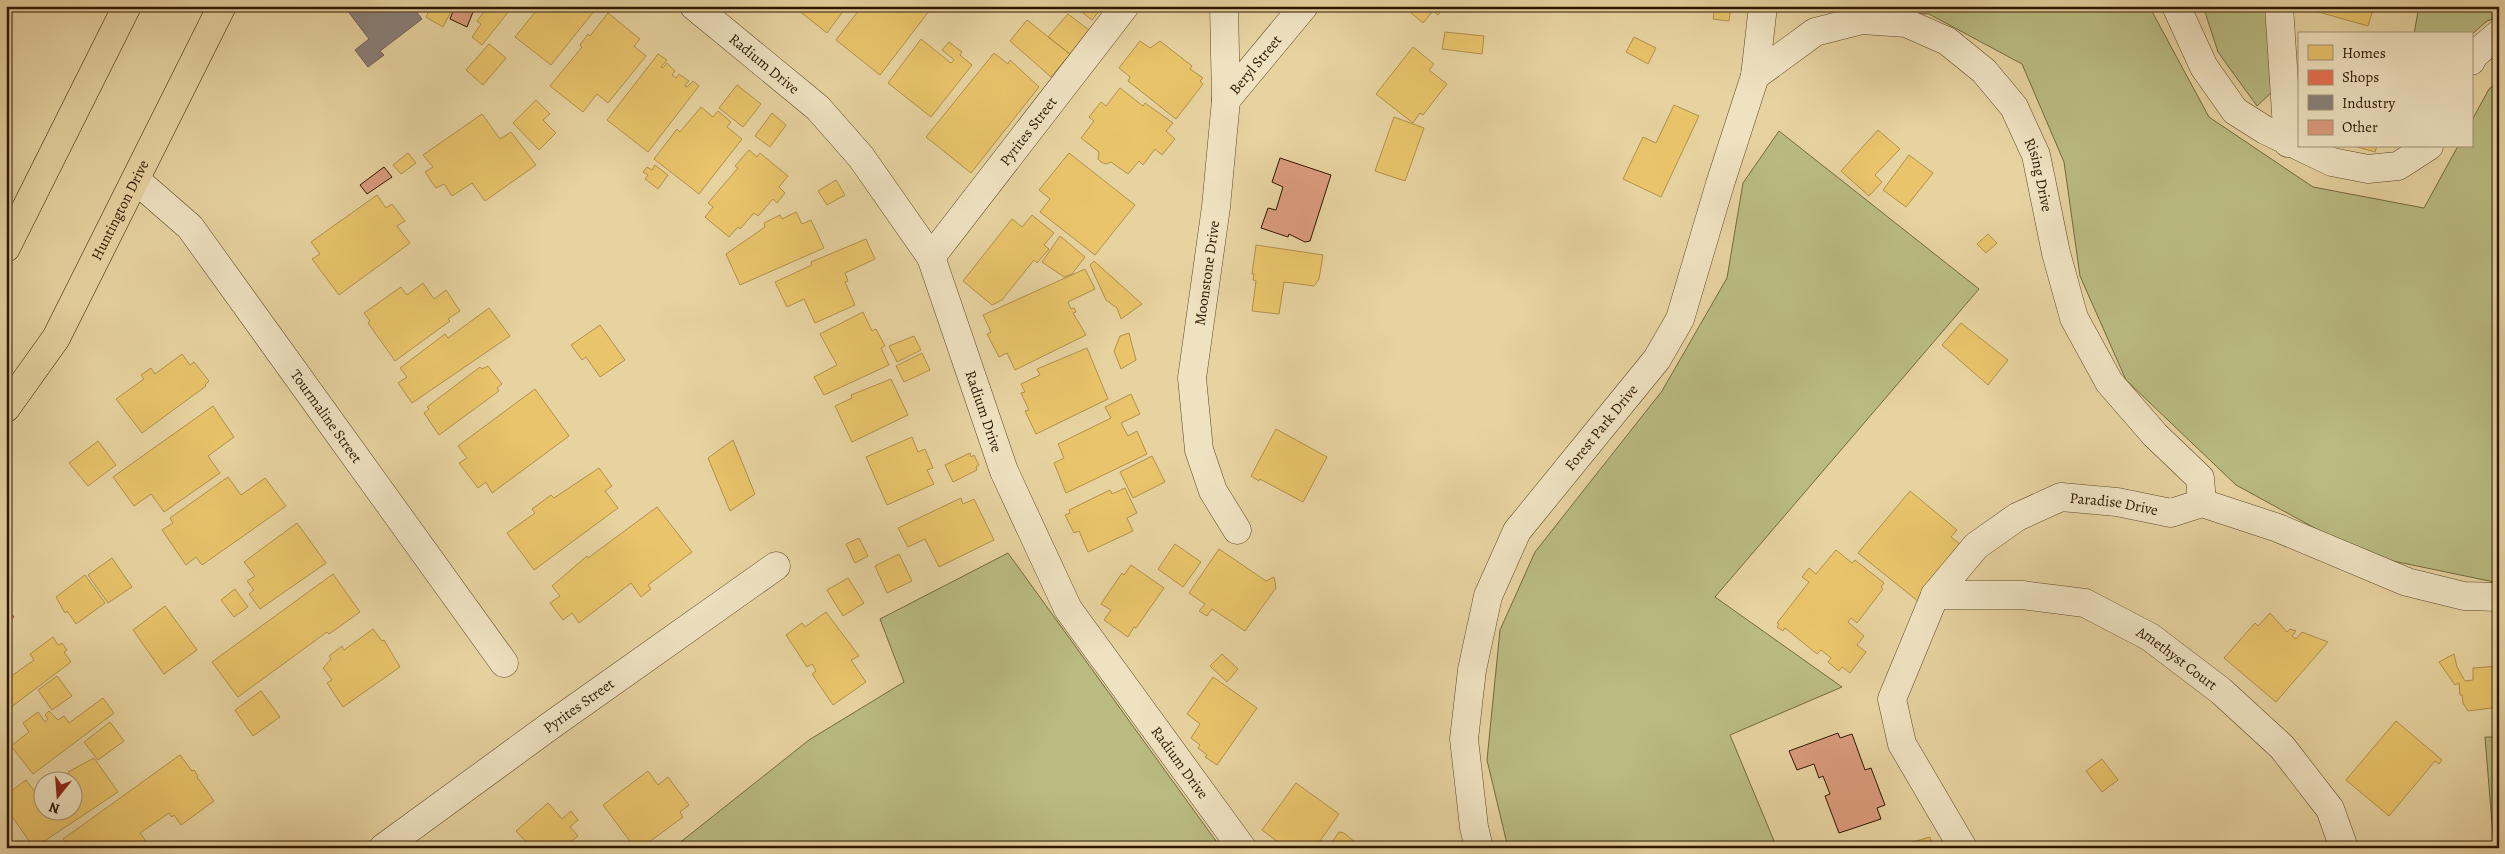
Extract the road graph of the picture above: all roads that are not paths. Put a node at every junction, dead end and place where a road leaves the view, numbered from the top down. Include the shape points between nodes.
1 (127, 6) edge
2 (222, 6) edge
3 (694, 6) edge
4 (1125, 6) edge
5 (1224, 6) edge
6 (1304, 6) edge
7 (1763, 6) edge
8 (2176, 6) edge
9 (2279, 6) edge
10 (2499, 34) edge
11 (2472, 59) edge
12 (1755, 76) junction
13 (1226, 100) junction
14 (2288, 143) junction
15 (2298, 147) edge
16 (2300, 148) edge
17 (2426, 148) edge
18 (136, 180) junction
19 (6, 248) edge
20 (931, 258) junction
21 (6, 408) edge
22 (2202, 503) junction
23 (1237, 530) dead end
24 (776, 566) dead end
25 (1935, 595) junction
26 (2499, 597) edge
27 (504, 663) dead end
28 (383, 848) edge
29 (1242, 848) edge
30 (1479, 848) edge
31 (1963, 848) edge
32 (2344, 848) edge

1 - 19 main road
2 - 18 main road, Huntington Drive
3 - 20 street, Radium Drive via 818,108 861,157
4 - 20 street, Pyrites Street
5 - 13 street, Moonstone Drive
6 - 13 street, Beryl Street
7 - 12 street, Forest Park Drive
8 - 14 street via 2204,66 2235,111
9 - 14 street
10 - 11 street
12 - 22 street, Rising Drive via 1815,32 1862,20 1906,23 1947,41 1984,71 2014,107 2036,156 2056,253 2074,318 2108,382 2154,435 2200,478
12 - 30 street, Forest Park Drive via 1680,319 1657,359 1517,531 1488,596 1472,670 1464,739
13 - 23 street, Moonstone Drive via 1216,208 1192,378 1199,450 1213,491
14 - 15 street
16 - 17 street via 2332,162 2368,169 2398,166
18 - 21 main road, Huntington Drive via 56,338
18 - 27 street, Tourmaline Street via 190,227
20 - 29 street, Radium Drive via 1004,470 1068,609
22 - 25 street, Paradise Drive via 2171,513 2116,502 2061,497 2017,517 1976,546
22 - 26 street via 2278,528 2407,582 2464,596
24 - 28 street, Pyrites Street
25 - 31 street, Paradise Drive via 1892,699 1902,744
25 - 32 street, Amethyst Court via 2022,595 2085,603 2150,637 2221,691 2282,747 2330,809

